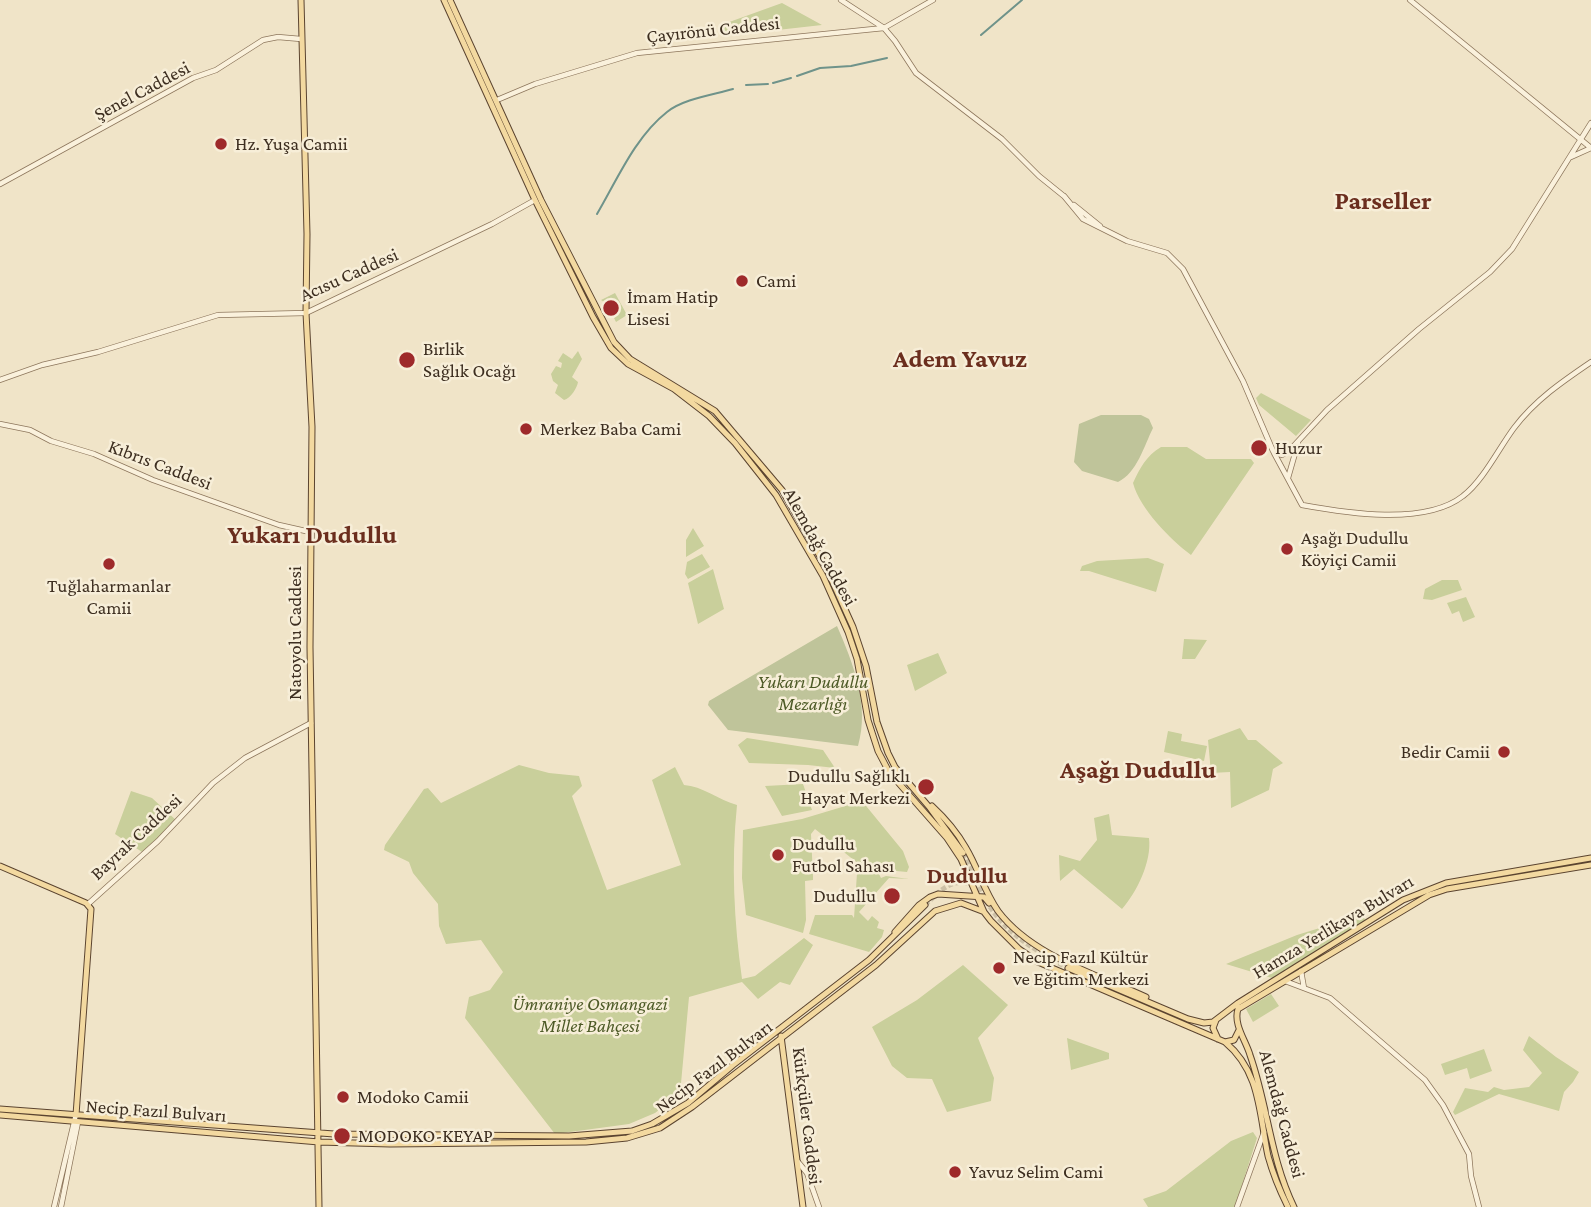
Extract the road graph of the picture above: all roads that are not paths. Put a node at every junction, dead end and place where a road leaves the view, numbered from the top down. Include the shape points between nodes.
1 (301, 0) edge
2 (444, 0) edge
3 (450, 0) edge
4 (841, 0) edge
5 (933, 0) edge
6 (1410, 0) edge
7 (884, 28) junction
8 (301, 39) junction
9 (494, 101) junction
10 (1591, 124) edge
11 (1581, 140) junction
12 (1591, 148) edge
13 (1571, 157) junction
14 (0, 184) edge
15 (538, 199) junction
16 (588, 301) junction
17 (306, 313) junction
18 (1591, 362) edge
19 (0, 380) edge
20 (0, 424) edge
21 (1299, 440) junction
22 (1273, 451) junction
23 (1287, 479) junction
24 (782, 490) junction
25 (776, 495) junction
26 (310, 532) junction
27 (311, 723) junction
28 (915, 790) junction
29 (962, 853) tunnel mouth
30 (1591, 858) edge
31 (1591, 865) edge
32 (0, 866) edge
33 (977, 897) junction
34 (925, 903) junction
35 (88, 904) junction
36 (934, 911) junction
37 (984, 912) junction
38 (1000, 913) junction
39 (991, 921) junction
40 (1025, 938) junction
41 (1019, 949) junction
42 (1068, 968) tunnel mouth
43 (1301, 970) junction
44 (1284, 981) junction
45 (1304, 988) junction
46 (1176, 1014) junction
47 (1219, 1018) junction
48 (1239, 1026) junction
49 (780, 1033) junction
50 (1222, 1041) junction
51 (0, 1109) edge
52 (76, 1114) junction
53 (0, 1115) edge
54 (76, 1121) junction
55 (1264, 1131) junction
56 (321, 1132) junction
57 (320, 1142) junction
58 (798, 1162) junction
59 (54, 1207) edge
60 (61, 1207) edge
61 (318, 1207) edge
62 (803, 1207) edge
63 (819, 1207) edge
64 (1237, 1207) edge
65 (1287, 1207) edge
66 (1293, 1207) edge
67 (1479, 1207) edge

1 - 8 main road, Natoyolu Caddesi
2 - 9 main road, Alemdağ Caddesi
3 - 9 main road, Alemdağ Caddesi
4 - 7 street
5 - 7 street, Çayırönü Caddesi
6 - 11 street
7 - 9 street, Çayırönü Caddesi via 637,52
7 - 22 street via 916,73 1002,139 1083,219 1127,241 1167,253 1183,269 1243,381
8 - 14 street, Şenel Caddesi via 263,40 216,70 172,89
8 - 17 main road, Natoyolu Caddesi
9 - 15 main road, Alemdağ Caddesi
10 - 11 street
11 - 12 street
11 - 13 street
12 - 13 street
13 - 21 street via 1512,249 1490,272 1419,329
15 - 16 main road, Alemdağ Caddesi
15 - 17 street, Acısu Caddesi
16 - 24 main road, Alemdağ Caddesi via 621,352 715,411
16 - 25 main road, Alemdağ Caddesi via 611,348 709,416
17 - 19 street, Acısu Caddesi via 218,315
17 - 26 main road, Natoyolu Caddesi via 312,427
18 - 23 street via 1541,398 1464,496 1444,508 1379,516 1302,505
20 - 26 street, Kıbrıs Caddesi via 30,430 153,480
21 - 22 street via 1282,455
21 - 23 street
22 - 23 street
24 - 25 main road
24 - 28 main road, Alemdağ Caddesi via 839,593 861,648 888,753
25 - 33 main road, Alemdağ Caddesi via 823,576 848,632 878,752 905,792 947,838
26 - 27 main road, Natoyolu Caddesi
27 - 35 street, Bayrak Caddesi via 245,758 213,783
27 - 56 main road, Natoyolu Caddesi
28 - 29 main road, Alemdağ Caddesi
28 - 38 main road, Alemdağ Caddesi via 957,834
30 - 47 main road, Hamza Yerlikaya Bulvarı via 1426,889
31 - 43 main road, Hamza Yerlikaya Bulvarı via 1429,895
32 - 35 main road
33 - 34 main road via 938,894
33 - 37 main road, Alemdağ Caddesi
33 - 38 main road via 986,898
34 - 36 main road via 936,900
34 - 49 main road, Necip Fazıl Bulvarı via 869,960
35 - 52 main road, Bayrak Caddesi
36 - 37 main road via 961,903
36 - 49 main road, Necip Fazıl Bulvarı via 876,965
37 - 39 main road, Alemdağ Caddesi
38 - 39 main road
38 - 40 main road, Alemdağ Caddesi
39 - 41 main road, Alemdağ Caddesi
40 - 41 main road via 1026,944
40 - 46 main road, Alemdağ Caddesi
41 - 50 main road, Alemdağ Caddesi via 1038,962
42 - 46 main road, Alemdağ Caddesi
43 - 44 main road, Hamza Yerlikaya Bulvarı
43 - 45 street
44 - 45 street
44 - 48 main road, Hamza Yerlikaya Bulvarı via 1241,1006
45 - 67 street via 1330,998 1425,1080 1469,1154
46 - 47 main road, Alemdağ Caddesi via 1196,1021
47 - 48 main road, Alemdağ Caddesi via 1229,1016
47 - 50 main road via 1213,1028
48 - 50 main road, Alemdağ Caddesi via 1237,1037
48 - 66 main road, Alemdağ Caddesi via 1261,1087 1274,1156
49 - 56 main road, Necip Fazıl Bulvarı via 688,1103 632,1131 569,1136
49 - 57 main road, Necip Fazıl Bulvarı via 675,1120 638,1136 586,1142
49 - 58 main road, Kürkçüler Caddesi
50 - 55 main road, Alemdağ Caddesi via 1251,1075
51 - 52 main road, Necip Fazıl Bulvarı
52 - 54 main road, Bayrak Caddesi
52 - 56 main road, Necip Fazıl Bulvarı
53 - 54 main road, Necip Fazıl Bulvarı
54 - 57 main road, Necip Fazıl Bulvarı
54 - 59 street
54 - 60 street
55 - 64 street
55 - 65 main road, Alemdağ Caddesi
56 - 57 main road, Natoyolu Caddesi
57 - 61 main road, Natoyolu Caddesi
58 - 62 main road, Kürkçüler Caddesi
58 - 63 street via 807,1173

